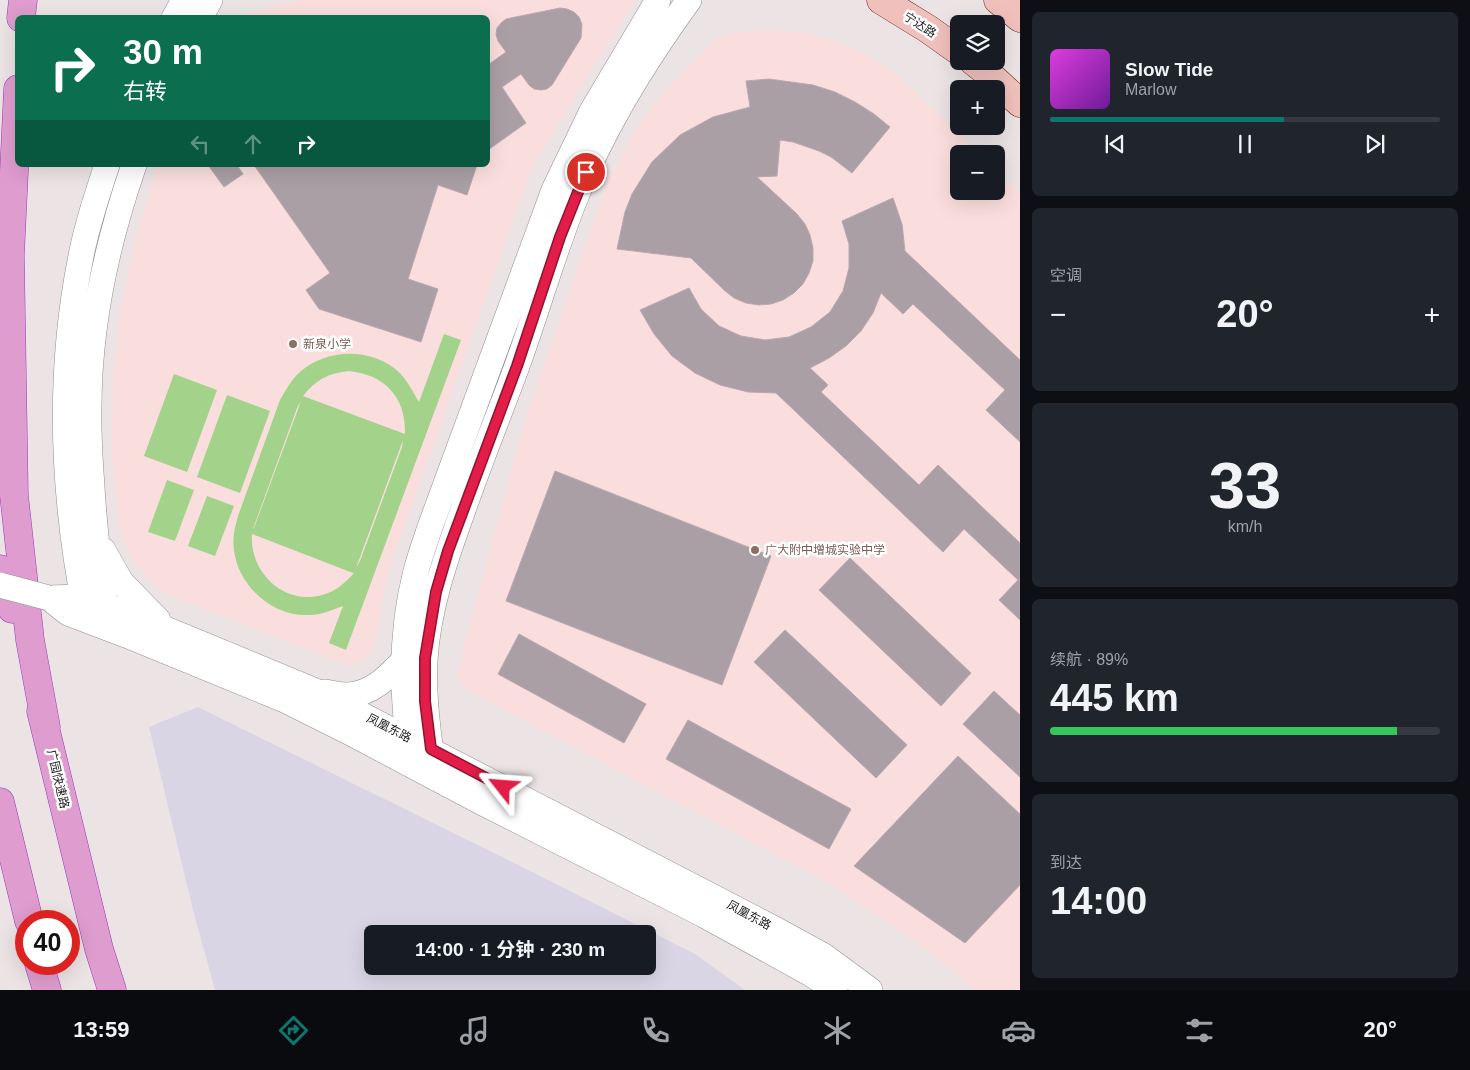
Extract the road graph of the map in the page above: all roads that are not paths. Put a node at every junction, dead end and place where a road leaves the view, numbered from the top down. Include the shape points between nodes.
1 (23, 0) edge
2 (184, 0) edge
3 (210, 0) edge
4 (658, 0) edge
5 (689, 0) edge
6 (881, 0) edge
7 (910, 0) edge
8 (998, 0) edge
9 (21, 15) edge
10 (176, 15) edge
11 (202, 15) edge
12 (1020, 18) edge
13 (950, 36) edge
14 (950, 45) edge
15 (984, 70) edge
16 (1020, 103) edge
17 (15, 151) edge
18 (106, 167) edge
19 (133, 167) edge
20 (0, 298) edge
21 (13, 423) junction
22 (95, 524) junction
23 (0, 569) edge
24 (0, 585) edge
25 (96, 612) junction
26 (168, 631) junction
27 (404, 660) junction
28 (318, 692) junction
29 (46, 727) junction
30 (408, 738) junction
31 (431, 749) junction
32 (412, 765) junction
33 (434, 777) junction
34 (0, 802) edge
35 (26, 910) edge
36 (42, 975) edge
37 (47, 990) edge
38 (112, 990) edge
39 (834, 990) edge
40 (870, 990) edge

1 - 9 highway
2 - 10 street
3 - 11 street
4 - 27 street via 592,111 554,190 430,527 416,572
5 - 31 street via 614,115 579,190 448,551 436,592 425,658 425,701
6 - 14 main road, 宁达路
7 - 13 main road
8 - 12 main road
15 - 16 main road
17 - 21 highway via 10,254
18 - 25 street via 81,256 67,358 65,461 70,522 78,575
19 - 22 street via 119,206 96,312 89,407
20 - 21 highway
21 - 29 highway via 15,505 30,640
22 - 25 street
22 - 26 street via 105,554 121,582
23 - 29 highway, 广园快速路
24 - 25 street, 凤凰东路, bridge
25 - 26 street, 凤凰东路
25 - 32 street, 凤凰东路 via 347,730
26 - 28 street, 凤凰东路
27 - 28 street via 374,687 362,692 349,695
27 - 30 street
28 - 30 street, 凤凰东路
29 - 38 highway, 广园快速路 via 98,949
30 - 31 street, 凤凰东路
30 - 32 street
31 - 33 street
31 - 40 street, 凤凰东路 via 824,956
32 - 33 street, 凤凰东路
33 - 39 street, 凤凰东路 via 704,915
34 - 35 highway
36 - 37 highway

